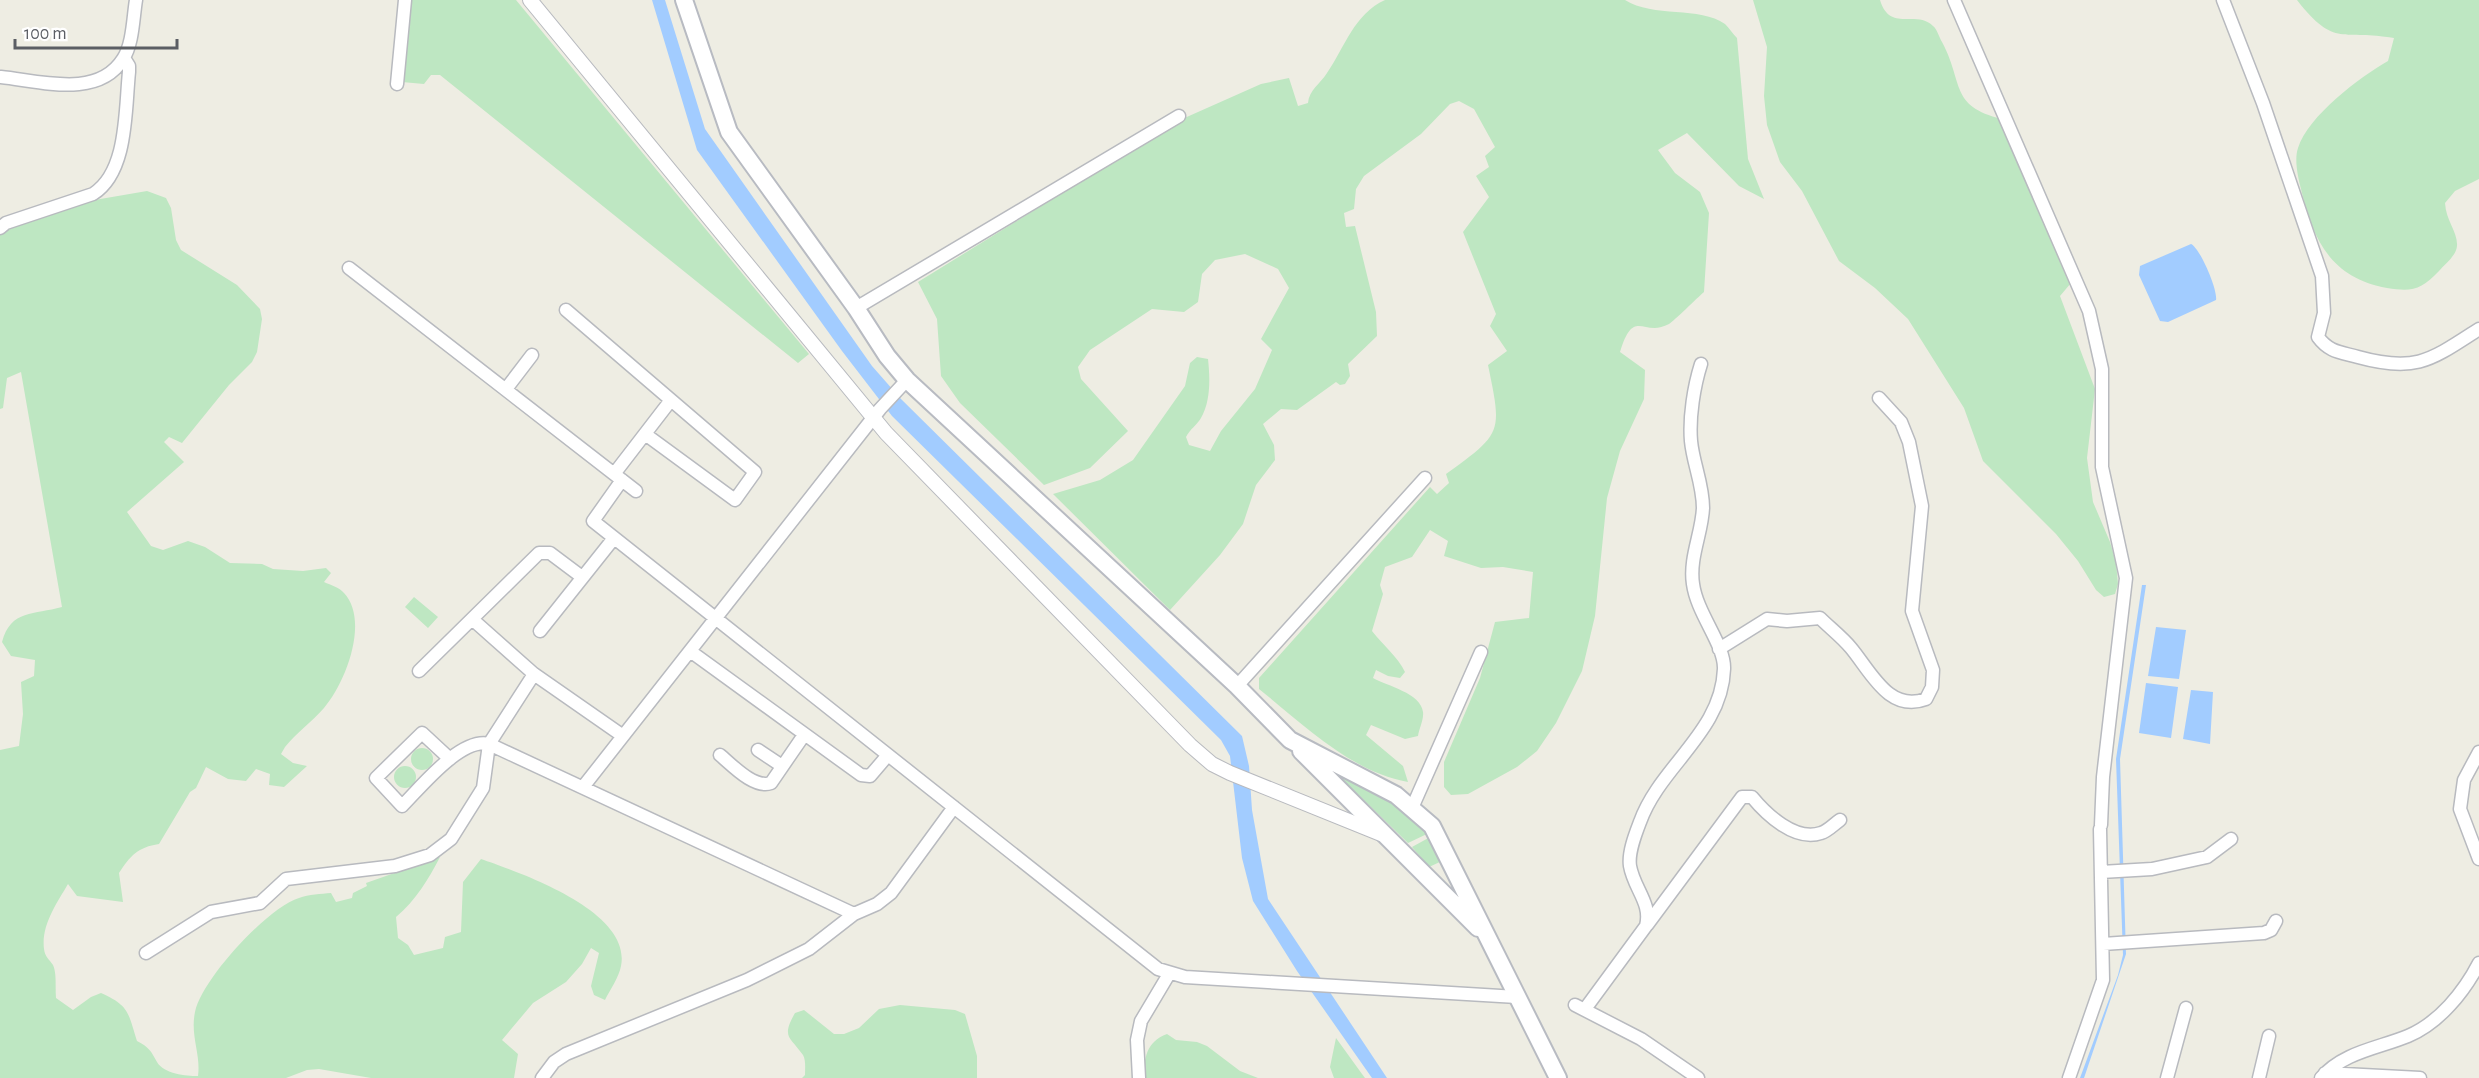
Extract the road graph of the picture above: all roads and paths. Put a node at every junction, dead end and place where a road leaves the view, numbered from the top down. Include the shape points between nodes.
1 (136, 0) edge
2 (405, 0) edge
3 (530, 0) edge
4 (684, 0) edge
5 (1954, 0) edge
6 (2223, 0) edge
7 (124, 58) junction
8 (1, 77) edge
9 (396, 84) dead end
10 (1179, 116) dead end
11 (0, 228) edge
12 (349, 268) dead end
13 (856, 308) junction
14 (566, 310) dead end
15 (2479, 329) edge
16 (532, 355) dead end
17 (1701, 364) dead end
18 (902, 384) junction
19 (506, 389) junction
20 (1879, 398) dead end
21 (671, 400) junction
22 (877, 413) junction
23 (645, 434) junction
24 (618, 477) junction
25 (1425, 478) dead end
26 (636, 490) dead end
27 (614, 538) junction
28 (582, 577) junction
29 (472, 619) junction
30 (716, 619) junction
31 (540, 631) dead end
32 (1719, 649) junction
33 (690, 651) junction
34 (1480, 652) dead end
35 (419, 671) dead end
36 (534, 674) junction
37 (1237, 686) junction
38 (804, 735) junction
39 (623, 736) junction
40 (1290, 740) junction
41 (489, 744) junction
42 (758, 750) dead end
43 (2479, 752) edge
44 (720, 755) dead end
45 (888, 755) junction
46 (450, 759) junction
47 (783, 766) junction
48 (583, 787) junction
49 (954, 807) junction
50 (1412, 807) junction
51 (1840, 820) dead end
52 (1386, 836) junction
53 (2231, 839) dead end
54 (2479, 859) edge
55 (2101, 872) junction
56 (854, 914) junction
57 (2276, 921) dead end
58 (1646, 926) junction
59 (1487, 938) junction
60 (2103, 944) junction
61 (146, 953) dead end
62 (2479, 963) edge
63 (1169, 974) junction
64 (1517, 997) junction
65 (2186, 1008) dead end
66 (2270, 1036) dead end
67 (2323, 1075) edge
68 (542, 1078) edge
69 (1139, 1078) edge
70 (1558, 1078) edge
71 (1698, 1078) edge
72 (2069, 1078) edge
73 (2167, 1078) edge
74 (2259, 1078) edge
75 (2420, 1078) edge

1 - 7 street
2 - 9 street
3 - 22 street
4 - 13 main road via 729,132
5 - 55 street via 2089,310 2098,347 2103,396 2102,467 2126,587 2103,777
6 - 15 street via 2322,276 2324,313 2318,337 2326,348 2369,360 2410,365 2444,352
7 - 8 street via 101,79 87,84
7 - 11 street via 129,72 119,158 105,186
10 - 13 street
12 - 19 street
13 - 18 main road
14 - 21 street
16 - 19 street
17 - 32 street via 1696,379 1691,440 1703,509 1693,583 1699,610
18 - 22 street
18 - 37 main road
19 - 24 street
20 - 32 street via 1901,422 1909,442 1922,506 1912,611 1933,670 1932,687 1926,699 1914,703 1889,695 1851,648 1820,618 1767,619
21 - 23 street
21 - 23 street via 755,472 735,500
22 - 30 street
22 - 52 street via 1212,764
23 - 24 street
24 - 26 street
24 - 27 street via 593,521
25 - 37 street
27 - 28 street
27 - 30 street
28 - 29 street via 550,554 539,553
28 - 31 street
29 - 35 street
29 - 36 street
30 - 33 street
30 - 45 street
32 - 58 street via 1724,672 1718,705 1654,795 1635,835 1630,867 1649,915
33 - 38 street
33 - 39 street
34 - 50 street
36 - 39 street
36 - 41 street
37 - 40 main road
38 - 45 street via 861,775 870,776
38 - 47 street
39 - 48 street
40 - 50 main road
40 - 52 main road
41 - 46 street via 481,742
41 - 48 street
41 - 61 street via 483,788 451,839 430,855 395,866 286,879 260,903 211,912
42 - 47 street
43 - 54 street via 2464,780 2460,809
44 - 47 street via 760,784 771,783
45 - 49 street
46 - 46 street via 422,733 376,778 402,806
48 - 56 street
49 - 56 street via 891,893
49 - 63 street
50 - 59 main road via 1431,826
51 - 58 street via 1822,832 1808,833 1766,814 1752,797 1742,797
52 - 59 main road
53 - 55 street via 2207,857 2152,869
55 - 60 street
56 - 68 street via 787,962 566,1054
57 - 60 street via 2264,933
58 - 71 street via 1580,1007 1641,1039
59 - 64 main road
60 - 72 street via 2101,989
62 - 67 street via 2455,999 2427,1025 2349,1057
63 - 64 street
63 - 69 street via 1141,1021 1137,1040
64 - 70 main road
65 - 73 street
66 - 74 street
67 - 75 street

